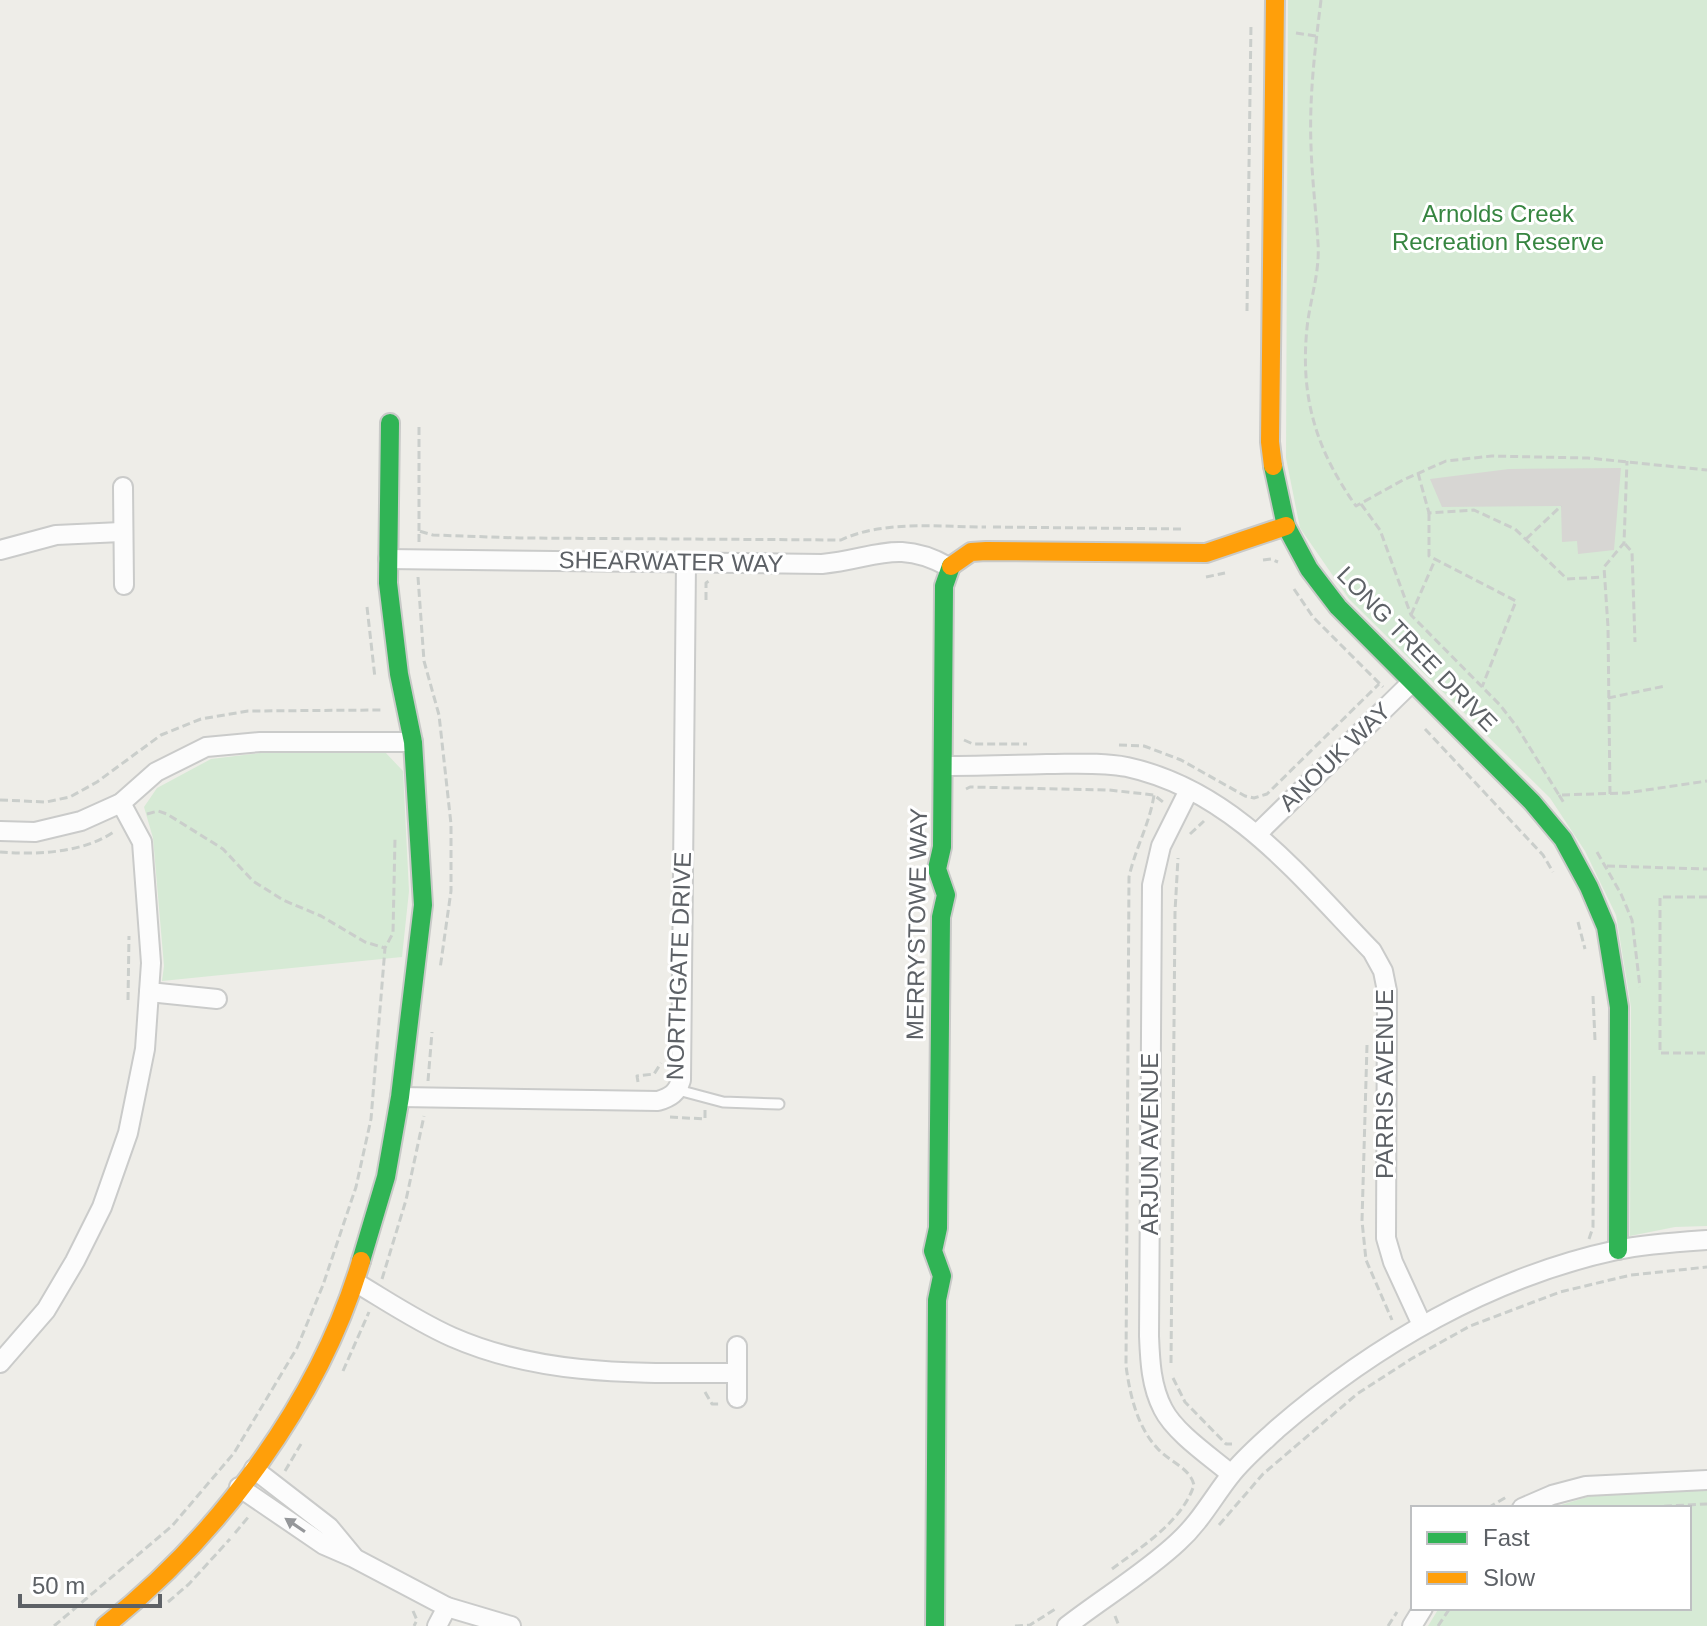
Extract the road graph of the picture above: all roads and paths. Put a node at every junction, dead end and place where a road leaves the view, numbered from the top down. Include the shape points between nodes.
1 (1275, 0) edge
2 (1321, 0) edge
3 (390, 423) dead end
4 (419, 423) dead end
5 (1627, 461) junction
6 (1707, 470) edge
7 (1418, 473) junction
8 (123, 487) dead end
9 (1361, 504) junction
10 (1561, 506) dead end
11 (1429, 513) junction
12 (1286, 526) junction
13 (1192, 529) dead end
14 (419, 531) junction
15 (121, 532) junction
16 (646, 539) junction
17 (1526, 539) junction
18 (1624, 543) junction
19 (0, 550) edge
20 (388, 559) junction
21 (416, 559) junction
22 (1435, 559) junction
23 (1256, 561) dead end
24 (643, 562) junction
25 (686, 563) junction
26 (949, 567) junction
27 (1228, 572) dead end
28 (1284, 573) dead end
29 (1202, 577) dead end
30 (1604, 577) junction
31 (715, 578) dead end
32 (1290, 584) dead end
33 (124, 585) dead end
34 (706, 609) dead end
35 (1411, 615) junction
36 (1635, 642) dead end
37 (1412, 682) junction
38 (1379, 684) junction
39 (1665, 686) dead end
40 (1482, 687) junction
41 (1395, 698) junction
42 (1608, 698) junction
43 (1417, 720) dead end
44 (962, 739) dead end
45 (388, 742) junction
46 (413, 742) junction
47 (1027, 744) dead end
48 (1114, 745) dead end
49 (943, 766) junction
50 (1707, 781) edge
51 (1189, 790) junction
52 (960, 792) dead end
53 (1610, 794) junction
54 (0, 800) edge
55 (121, 803) junction
56 (1212, 822) dead end
57 (395, 827) dead end
58 (127, 830) junction
59 (0, 831) edge
60 (1258, 833) junction
61 (110, 835) dead end
62 (1187, 837) dead end
63 (1179, 853) dead end
64 (1605, 866) dead end
65 (1707, 869) edge
66 (1559, 881) dead end
67 (1707, 897) edge
68 (1573, 909) dead end
69 (129, 930) dead end
70 (385, 948) junction
71 (1589, 961) dead end
72 (438, 980) dead end
73 (1593, 987) dead end
74 (149, 992) junction
75 (217, 999) dead end
76 (128, 1007) dead end
77 (433, 1024) dead end
78 (1367, 1039) dead end
79 (1595, 1042) dead end
80 (1707, 1053) edge
81 (662, 1059) dead end
82 (1595, 1072) dead end
83 (678, 1090) junction
84 (400, 1097) junction
85 (705, 1097) junction
86 (427, 1099) junction
87 (638, 1101) junction
88 (779, 1104) dead end
89 (696, 1117) dead end
90 (1707, 1240) edge
91 (1583, 1243) dead end
92 (1618, 1250) junction
93 (1707, 1267) edge
94 (355, 1282) junction
95 (376, 1295) junction
96 (1412, 1303) junction
97 (1422, 1325) junction
98 (737, 1346) dead end
99 (0, 1363) edge
100 (737, 1373) junction
101 (340, 1375) dead end
102 (737, 1398) dead end
103 (1233, 1443) dead end
104 (301, 1445) dead end
105 (254, 1469) junction
106 (1231, 1474) junction
107 (1707, 1480) edge
108 (273, 1483) junction
109 (239, 1487) junction
110 (259, 1501) junction
111 (1707, 1504) edge
112 (1527, 1506) edge
113 (1668, 1506) edge
114 (1218, 1527) dead end
115 (354, 1558) junction
116 (1108, 1572) dead end
117 (165, 1605) dead end
118 (1062, 1605) dead end
119 (412, 1607) dead end
120 (447, 1607) junction
121 (1115, 1613) dead end
122 (1091, 1619) edge
123 (54, 1626) edge
124 (105, 1626) edge
125 (414, 1626) edge
126 (437, 1626) edge
127 (511, 1626) edge
128 (935, 1626) edge
129 (1015, 1626) edge
130 (1067, 1626) edge
131 (1119, 1626) edge

1 - 12 street, LONG TREE DRIVE via 1270,442
2 - 9 path via 1311,90 1319,245 1307,327 1310,404 1316,435 1334,474 1356,506
3 - 20 street
4 - 14 path
5 - 6 path
5 - 7 path via 1492,456 1446,461
5 - 18 path
7 - 9 path
7 - 11 path
8 - 15 street
9 - 35 path via 1380,530
10 - 17 path
11 - 17 path via 1474,510
11 - 22 path via 1429,556
12 - 26 street via 1206,553 986,551 971,552
12 - 37 street, LONG TREE DRIVE via 1338,607
13 - 16 path via 937,527 874,529 841,540
14 - 16 path
14 - 21 path
15 - 19 street via 56,535
15 - 33 street
16 - 24 path
17 - 30 path via 1567,579
18 - 30 path via 1604,567
18 - 36 path via 1632,552
20 - 21 street, SHEARWATER WAY
20 - 46 street via 392,624
21 - 24 street, SHEARWATER WAY
21 - 72 path via 424,661 439,715 451,824 451,891
22 - 35 path
22 - 40 path via 1516,601
23 - 28 path via 1278,562
24 - 25 street, SHEARWATER WAY
25 - 26 street, SHEARWATER WAY via 822,564 915,551
25 - 83 street, NORTHGATE DRIVE
26 - 49 street, MERRYSTOWE WAY via 944,586
27 - 29 path
30 - 42 path
31 - 34 path via 706,583
32 - 38 path via 1313,617
35 - 40 path
37 - 41 street, ANOUK WAY
37 - 92 street, LONG TREE DRIVE via 1563,839 1606,927 1619,1007
38 - 41 path
38 - 48 path via 1267,794 1254,798 1181,760 1144,746
39 - 42 path
40 - 53 path via 1517,727 1559,795
41 - 60 street, ANOUK WAY
42 - 53 path
43 - 66 path via 1543,855
44 - 47 path via 973,744
45 - 46 street
45 - 54 path via 382,710 225,713 161,735 70,797
45 - 55 street via 206,747 156,772
46 - 84 street via 423,905
49 - 51 street, PARRIS AVENUE via 1098,763 1158,776
49 - 128 street, MERRYSTOWE WAY via 937,869 946,895 941,917 938,1228 933,1251 942,1276 937,1300
50 - 53 path
51 - 60 street, PARRIS AVENUE
51 - 106 street, ARJUN AVENUE via 1161,846 1152,885 1150,1362 1163,1411
52 - 116 path via 970,787 1154,795 1129,877 1126,1366 1130,1393 1147,1433 1194,1485 1171,1520
55 - 58 street
55 - 59 street via 81,821 35,832
56 - 62 path via 1202,820
57 - 70 path via 393,933
58 - 61 path
58 - 70 path via 151,812 167,814 223,849 253,881 283,900
58 - 74 street via 142,842
60 - 96 street, PARRIS AVENUE via 1372,951 1383,971 1386,1238
63 - 103 path via 1171,1371 1185,1402 1226,1444
64 - 65 path
67 - 80 path via 1660,897 1660,1053
68 - 71 path
69 - 76 path
70 - 123 path via 371,1119 356,1187 297,1348 234,1453 172,1526
73 - 79 path
74 - 75 street
74 - 99 street via 145,1049 128,1133 102,1207 46,1310
77 - 86 path
78 - 96 path via 1362,1221 1366,1260 1392,1320
81 - 87 path via 654,1074 637,1076
82 - 91 path via 1593,1227
83 - 85 lane
83 - 87 street, NORTHGATE DRIVE via 658,1101
84 - 86 street, NORTHGATE DRIVE
84 - 94 street via 386,1177
85 - 88 lane
85 - 89 path via 705,1119
86 - 87 street, NORTHGATE DRIVE
86 - 95 path via 406,1200
90 - 92 street
92 - 97 street via 1496,1289
93 - 114 path via 1631,1275 1560,1292 1470,1326 1357,1394 1263,1474
94 - 95 street
94 - 105 street via 319,1365
95 - 100 street via 452,1337 523,1361 602,1371
95 - 101 path
96 - 97 street, PARRIS AVENUE
97 - 106 street via 1277,1429
98 - 100 street
100 - 102 street
104 - 108 path
105 - 108 street
105 - 109 street
106 - 122 street via 1200,1521
107 - 112 street via 1586,1486
108 - 115 street via 329,1527
109 - 110 street
109 - 124 street via 163,1574
115 -> 110 street via 324,1545
110 - 117 path
111 - 113 path
115 - 120 street
118 - 129 path via 1030,1625
119 - 125 path
120 - 126 street
120 - 127 street
121 - 131 path
122 - 130 street

